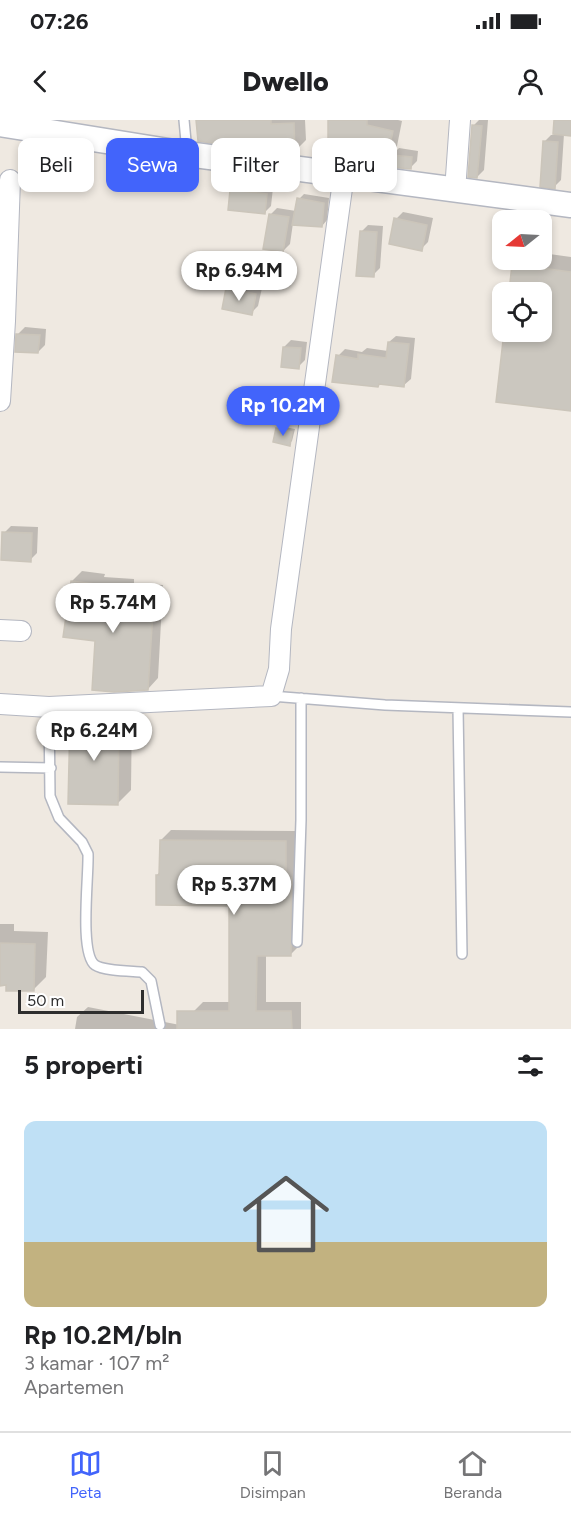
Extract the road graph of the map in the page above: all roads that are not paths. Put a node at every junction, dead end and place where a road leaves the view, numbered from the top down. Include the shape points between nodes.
1 (184, 120) edge
2 (460, 120) edge
3 (0, 124) edge
4 (186, 138) edge
5 (106, 141) edge
6 (199, 156) edge
7 (312, 170) edge
8 (10, 180) dead end
9 (397, 182) edge
10 (455, 191) junction
11 (342, 192) edge
12 (571, 205) edge
13 (3, 321) edge
14 (0, 401) edge
15 (0, 630) edge
16 (21, 631) dead end
17 (271, 696) junction
18 (301, 698) junction
19 (0, 704) edge
20 (49, 707) junction
21 (458, 708) junction
22 (571, 712) edge
23 (0, 767) edge
24 (51, 768) junction
25 (297, 942) dead end
26 (462, 954) dead end
27 (160, 1024) dead end

1 - 4 lane
2 - 10 street
3 - 5 street
6 - 7 street
8 - 13 street
9 - 10 street
10 - 12 street
11 - 17 street via 279,669
13 - 14 street
15 - 16 street
17 - 18 lane
17 - 20 street
18 - 21 lane
18 - 25 lane
19 - 20 street
20 - 24 lane
21 - 22 lane
21 - 26 lane
23 - 24 lane
24 - 27 lane via 53,807 88,854 89,956 95,965 142,972 151,981

